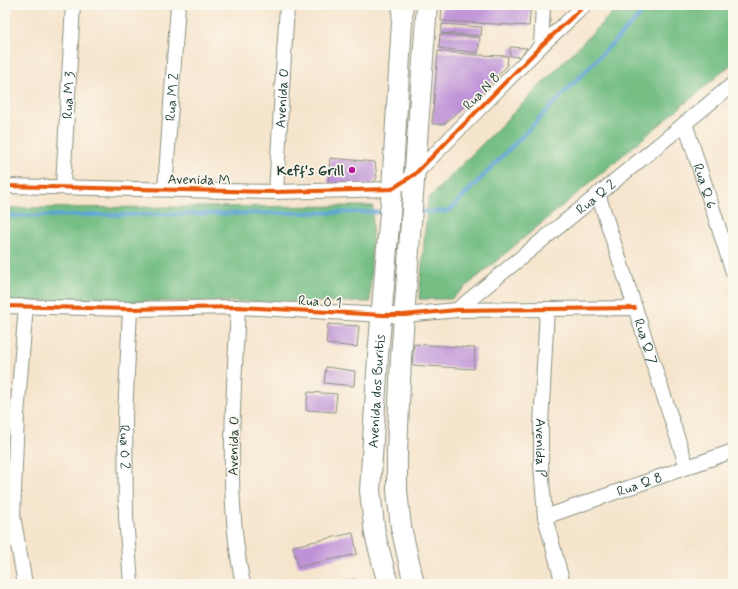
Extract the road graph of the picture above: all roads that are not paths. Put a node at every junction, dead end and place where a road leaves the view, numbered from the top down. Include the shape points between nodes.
1 (74, 5) edge
2 (178, 5) edge
3 (287, 5) edge
4 (403, 5) edge
5 (428, 5) edge
6 (543, 5) edge
7 (585, 5) edge
8 (541, 46) junction
9 (733, 84) edge
10 (685, 123) junction
11 (415, 174) junction
12 (5, 186) edge
13 (63, 186) junction
14 (166, 189) junction
15 (276, 192) junction
16 (598, 194) junction
17 (391, 204) junction
18 (733, 272) edge
19 (5, 306) edge
20 (26, 306) junction
21 (238, 307) junction
22 (635, 308) junction
23 (130, 309) junction
24 (547, 309) junction
25 (457, 310) junction
26 (383, 315) junction
27 (404, 315) junction
28 (733, 451) edge
29 (687, 467) junction
30 (9, 501) edge
31 (13, 516) junction
32 (545, 517) junction
33 (5, 542) edge
34 (26, 584) edge
35 (131, 584) edge
36 (243, 584) edge
37 (388, 584) edge
38 (414, 584) edge
39 (563, 584) edge

1 - 13 street, Rua M 3
2 - 14 street, Rua M 2
3 - 15 street, Avenida O
4 - 17 main road, Avenida dos Buritis
5 - 11 main road, Avenida dos Buritis
6 - 8 street
7 - 8 street, Rua N 8
8 - 11 street, Rua N 8
9 - 10 street, Rua Q 2
10 - 16 street, Rua Q 2
10 - 18 street, Rua Q 6
11 - 17 street, Rua N 8
11 - 27 main road, Avenida dos Buritis
12 - 13 street, Avenida M
13 - 14 street, Avenida M
14 - 15 street, Avenida M
15 - 17 street, Avenida M
16 - 22 street, Rua Q 7
16 - 25 street, Rua Q 2
17 - 26 main road, Avenida dos Buritis
19 - 20 street, Rua O 1
20 - 23 street, Rua O 1
20 - 30 street
21 - 23 street, Rua O 1
21 - 26 street, Rua O 1
21 - 36 street, Avenida O via 232,491
22 - 24 street, Rua O 1
22 - 29 street, Rua Q 7
23 - 35 street, Rua O 2 via 125,417 126,517
24 - 25 street, Rua O 1
24 - 32 street, Avenida P via 541,425
25 - 27 street, Rua O 1
26 - 27 street, Rua O 1
26 - 37 main road, Avenida dos Buritis via 370,491 375,534
27 - 38 main road, Avenida dos Buritis via 396,452 397,491 401,527
28 - 29 street, Rua Q 8
29 - 32 street, Rua Q 8
30 - 31 street
31 - 33 street
31 - 34 street
32 - 39 street, Avenida P

